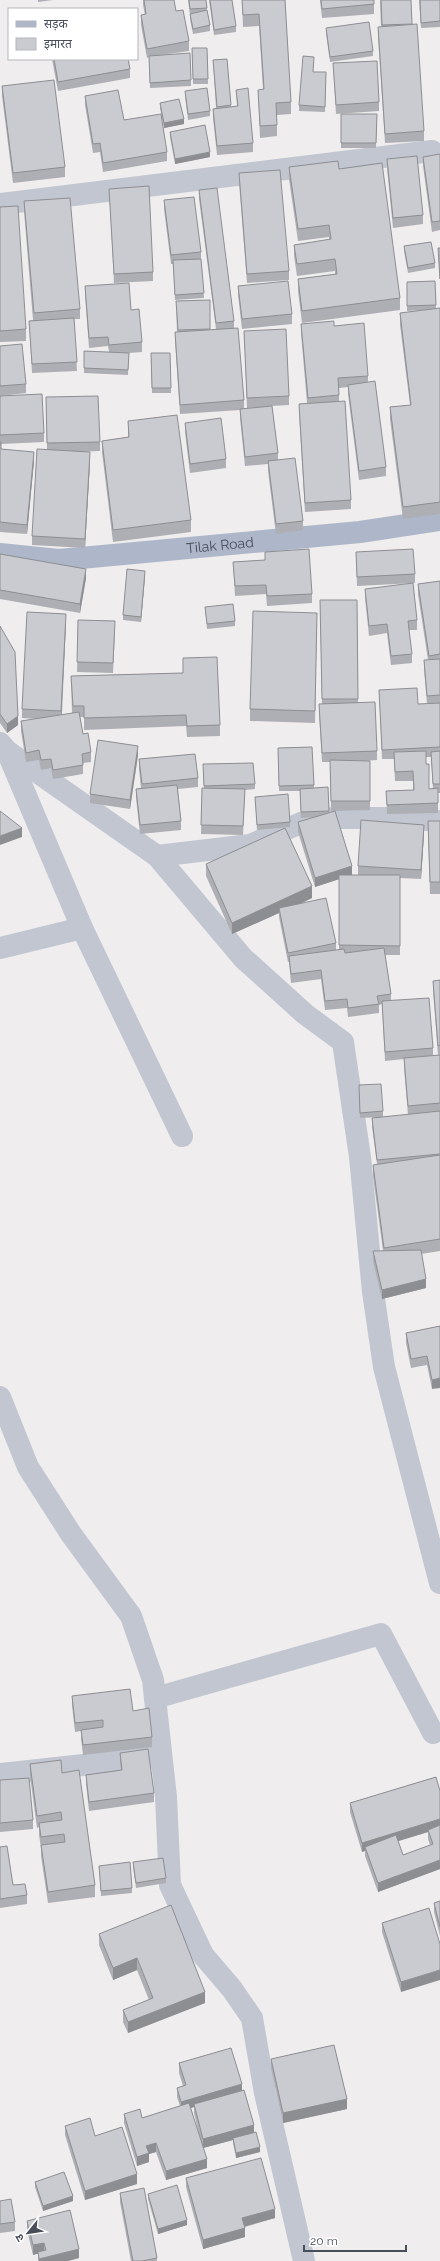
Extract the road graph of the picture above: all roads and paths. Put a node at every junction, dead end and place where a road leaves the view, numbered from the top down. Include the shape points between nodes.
1 (432, 151) dead end
2 (0, 204) edge
3 (440, 520) edge
4 (0, 554) edge
5 (3, 747) edge
6 (440, 821) edge
7 (157, 856) junction
8 (82, 928) junction
9 (0, 948) edge
10 (182, 1136) dead end
11 (0, 1397) edge
12 (440, 1583) edge
13 (155, 1698) junction
14 (438, 1733) edge
15 (162, 1757) junction
16 (0, 1774) edge
17 (304, 2261) edge

1 - 2 street
3 - 4 main road, Tilak Road via 360,532 59,560
5 - 7 street
5 - 8 street
6 - 7 street via 334,818 302,823 250,845
7 - 12 street via 243,958 305,1014 343,1042 360,1157 373,1292 384,1367
8 - 9 street
8 - 10 street
11 - 13 street via 28,1467 71,1534 131,1616 153,1680
13 - 14 street via 381,1634
13 - 15 street
15 - 16 street
15 - 17 street via 170,1885 204,1955 252,2018 265,2092

